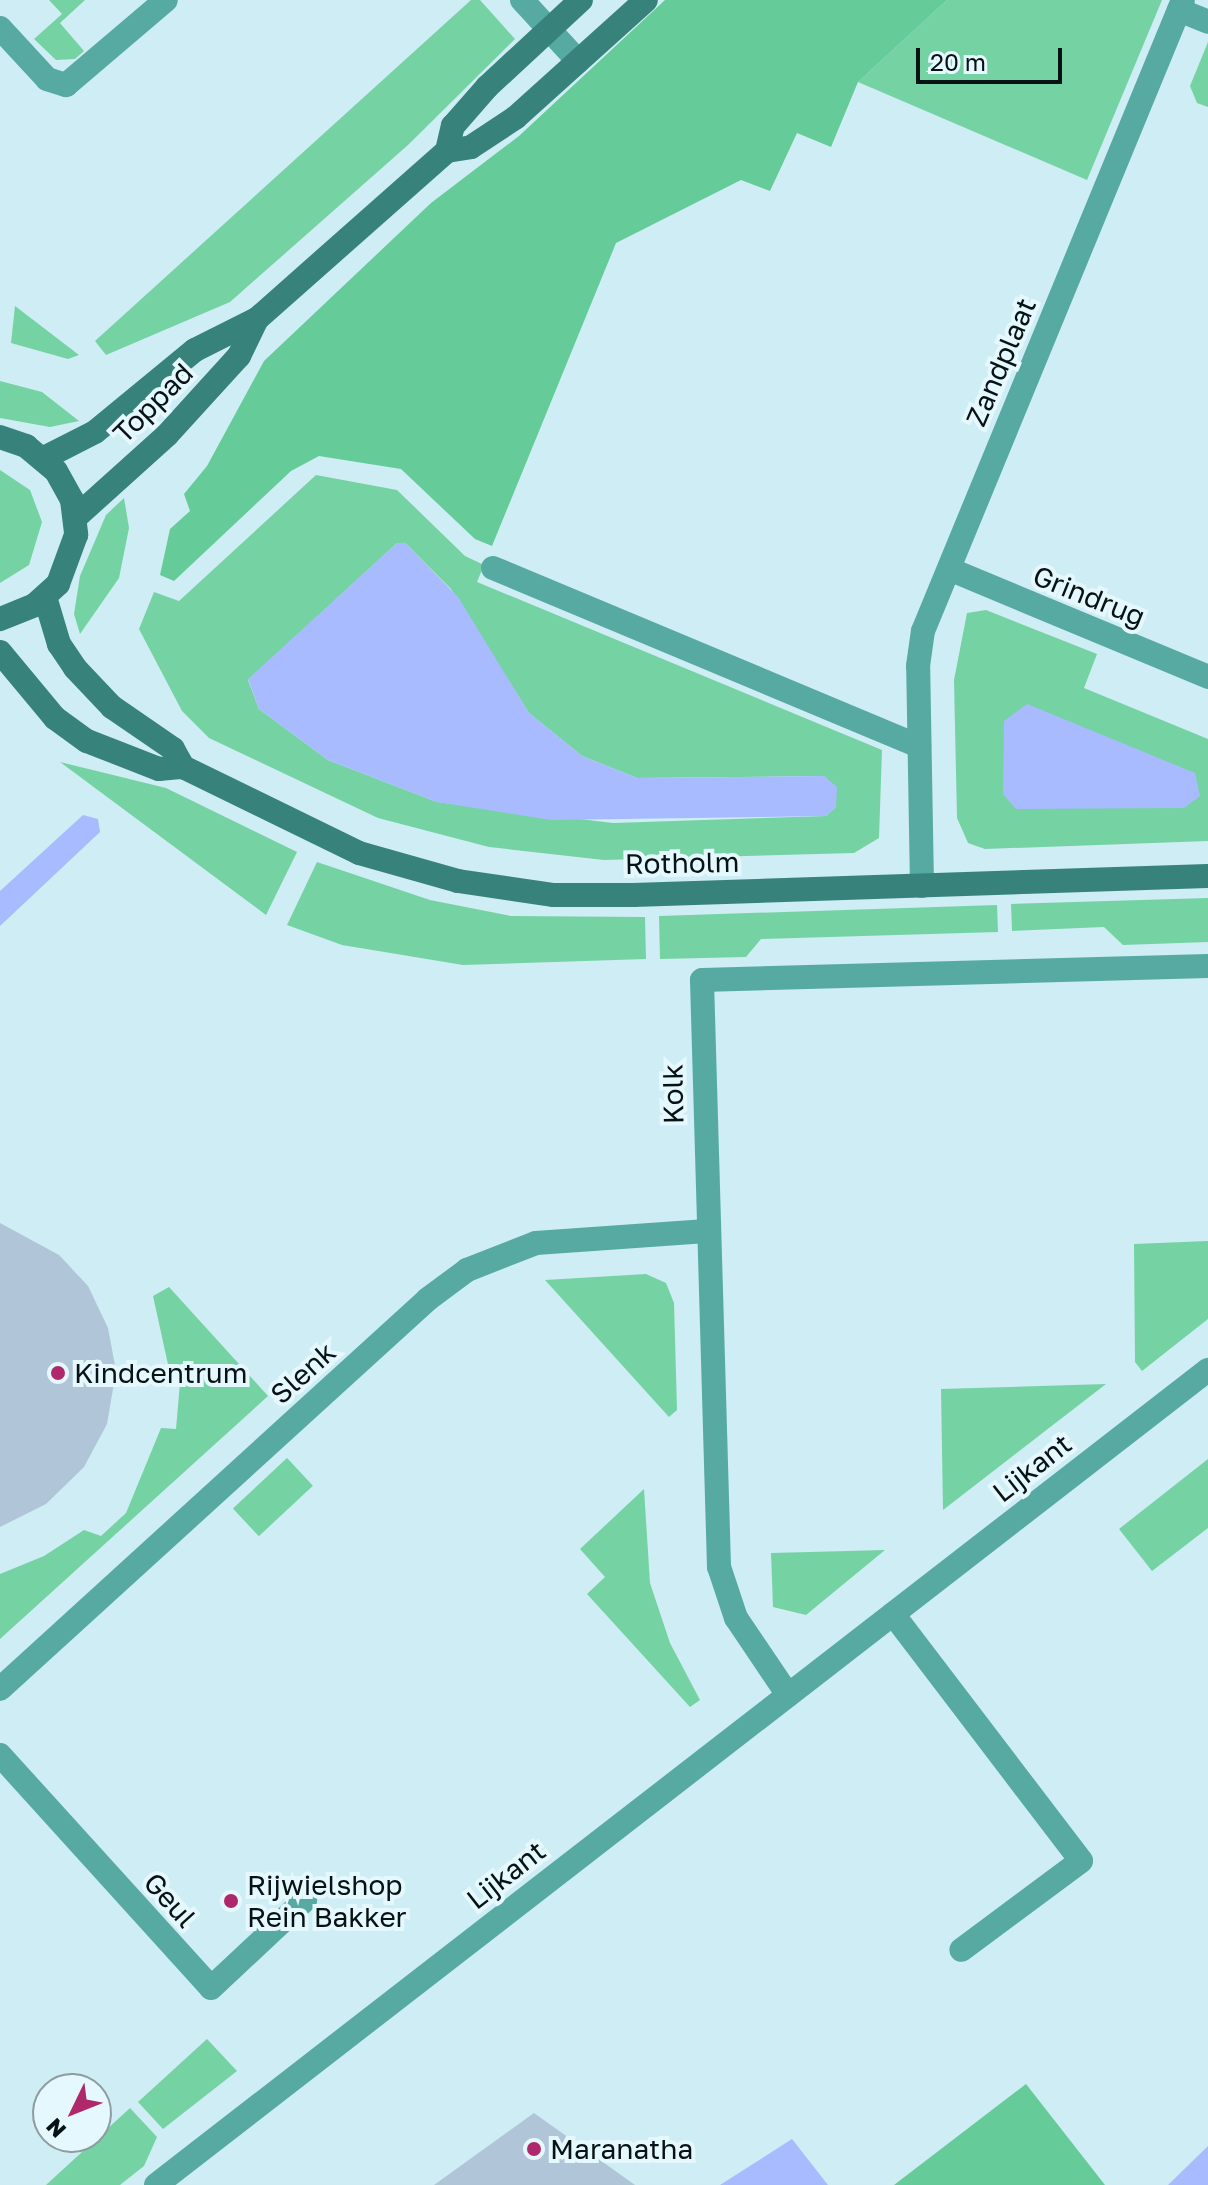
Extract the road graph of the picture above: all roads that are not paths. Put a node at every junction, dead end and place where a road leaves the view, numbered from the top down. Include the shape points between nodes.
1 (166, 0) edge
2 (522, 0) edge
3 (581, 0) edge
4 (646, 0) edge
5 (1181, 5) edge
6 (1208, 22) edge
7 (0, 28) edge
8 (549, 30) junction
9 (578, 61) junction
10 (447, 151) junction
11 (257, 319) junction
12 (0, 437) edge
13 (44, 458) junction
14 (76, 517) junction
15 (493, 568) dead end
16 (949, 569) junction
17 (45, 597) junction
18 (0, 619) edge
19 (0, 652) edge
20 (1208, 677) edge
21 (919, 746) junction
22 (183, 767) junction
23 (1208, 876) edge
24 (922, 886) junction
25 (1208, 966) edge
26 (707, 1231) junction
27 (1208, 1370) edge
28 (893, 1614) junction
29 (0, 1689) edge
30 (788, 1695) junction
31 (0, 1755) edge
32 (305, 1900) dead end
33 (961, 1950) dead end
34 (156, 2185) edge

1 - 7 street via 71,84 51,82
2 - 8 street
3 - 8 street, Toppad
4 - 9 street, Toppad
5 - 6 street, Zandplaat
5 - 16 street, Zandplaat
8 - 9 street
8 - 10 street, Toppad via 453,126
9 - 10 street, Toppad via 515,118 471,147
10 - 11 street, Toppad
11 - 13 street, Toppad via 195,350 95,432
11 - 14 street, Toppad via 239,356 177,424
12 - 13 street
13 - 14 street via 66,485
14 - 17 street via 67,569
15 - 21 street
16 - 20 street, Grindrug
16 - 21 street, Zandplaat via 920,641
17 - 18 street
17 - 22 street, Rotholm via 59,644 75,668 112,707 173,749
19 - 22 street, Rotholm via 55,718 87,741 159,769
21 - 24 street, Zandplaat
22 - 24 street, Rotholm via 359,853 503,889 633,895
23 - 24 street, Rotholm
25 - 26 street, Kolk via 702,980
26 - 29 street, Slenk via 536,1243 467,1270 428,1299
26 - 30 street, Kolk via 719,1567 736,1618
27 - 28 street, Lijkant
28 - 30 street, Lijkant
28 - 33 street via 1081,1861
30 - 34 street, Lijkant
31 - 32 street, Geul via 211,1988

